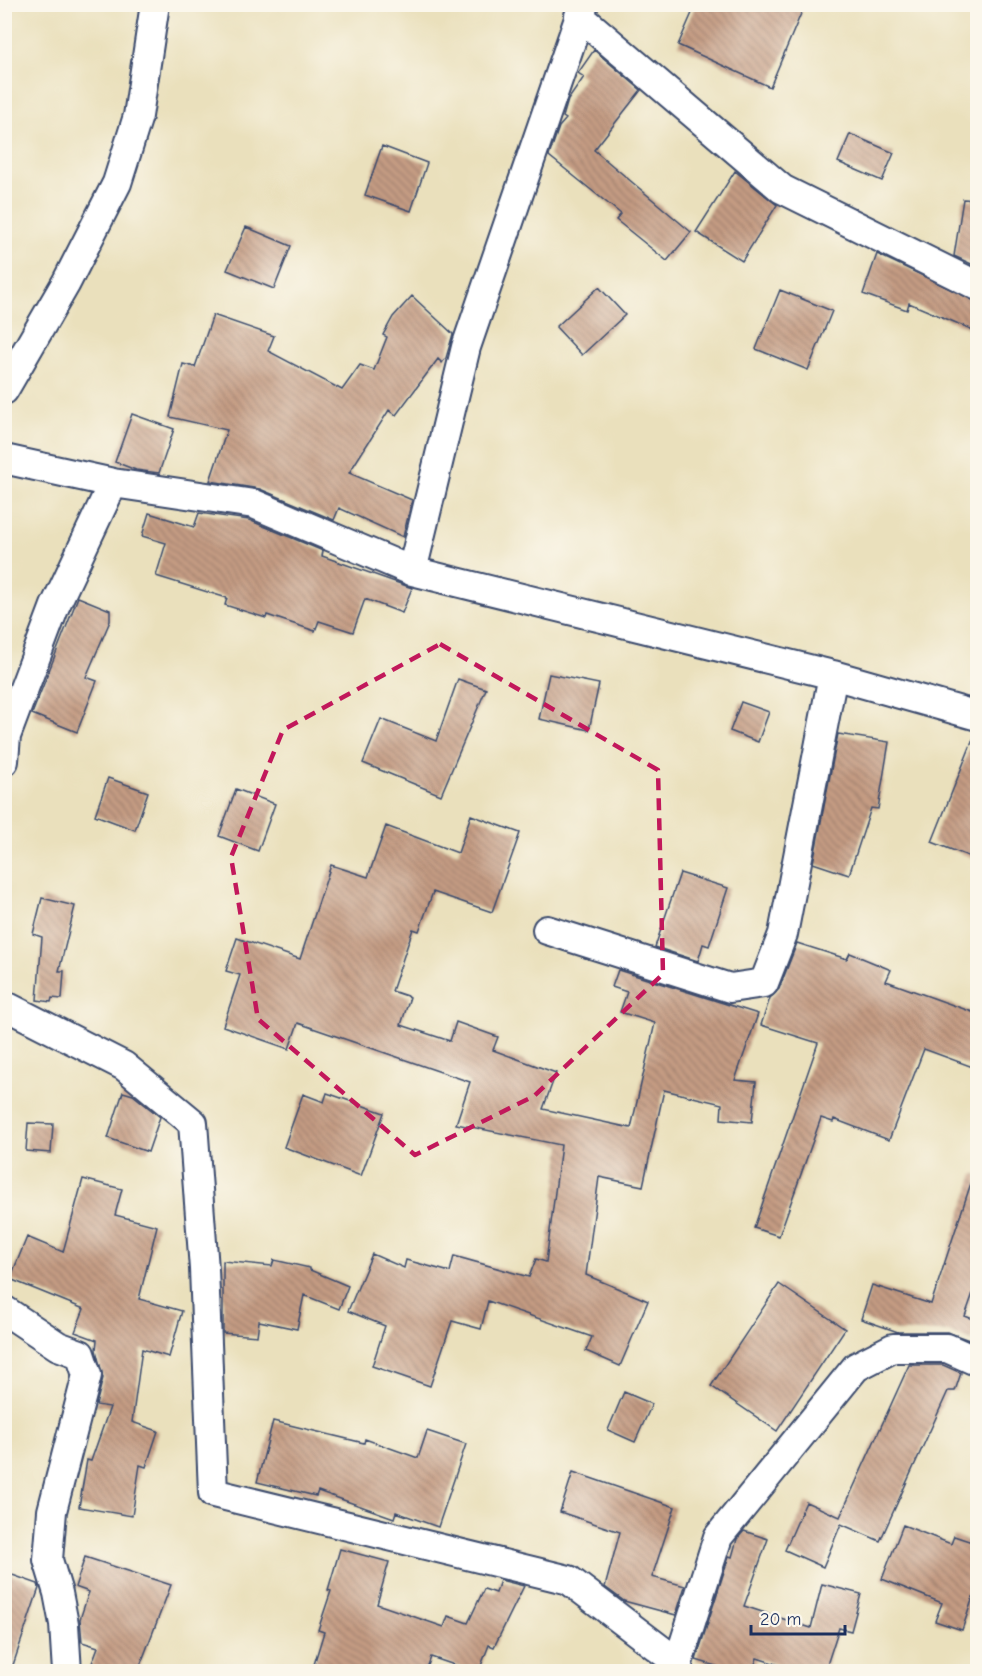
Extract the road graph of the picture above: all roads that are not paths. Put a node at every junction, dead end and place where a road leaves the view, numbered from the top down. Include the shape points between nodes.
1 (155, 4) edge
2 (581, 10) edge
3 (978, 286) edge
4 (4, 390) edge
5 (4, 459) edge
6 (113, 483) junction
7 (412, 571) junction
8 (833, 675) junction
9 (978, 717) edge
10 (4, 761) edge
11 (547, 930) dead end
12 (4, 1005) edge
13 (4, 1310) edge
14 (978, 1362) edge
15 (678, 1667) edge
16 (67, 1671) edge

1 - 4 street via 138,116 117,183 66,283
2 - 3 street via 782,189
2 - 7 street via 466,347
5 - 6 street
6 - 7 street via 254,504
6 - 10 street via 55,606 6,736
7 - 8 street
8 - 9 street
8 - 11 street via 783,934 764,983 730,988
12 - 15 street via 124,1066 193,1123 204,1269 213,1493 569,1580
13 - 16 street via 58,1346 80,1354 87,1375 52,1511 48,1560 64,1624
14 - 15 street via 947,1348 893,1348 856,1367 718,1537

